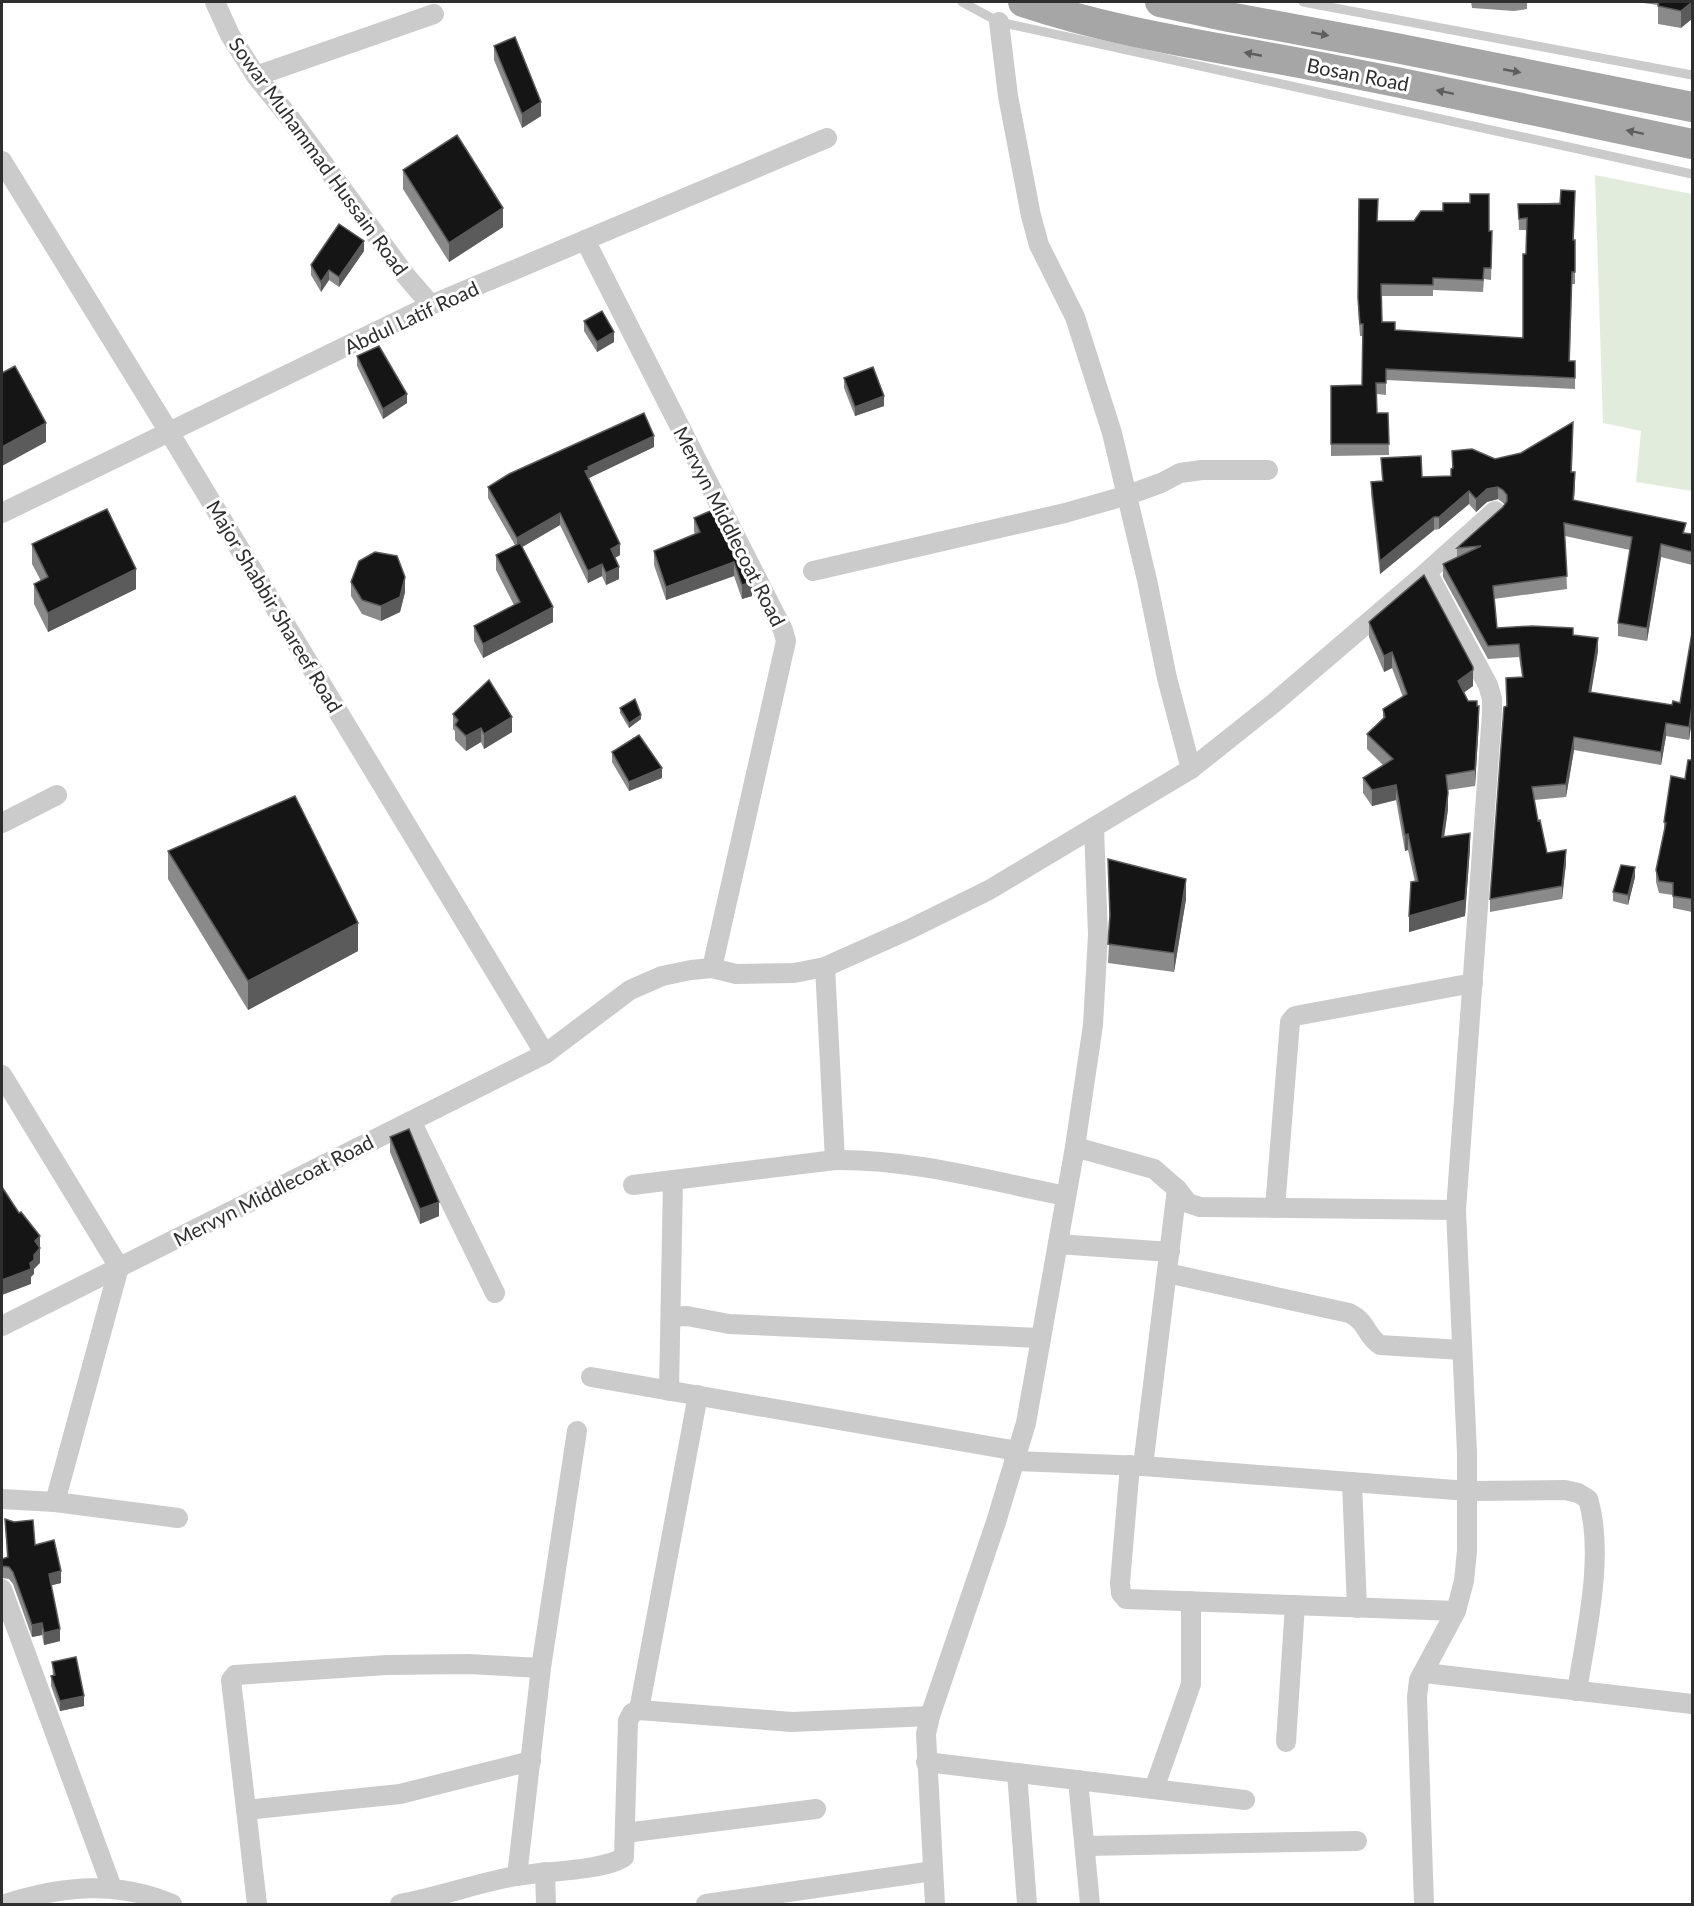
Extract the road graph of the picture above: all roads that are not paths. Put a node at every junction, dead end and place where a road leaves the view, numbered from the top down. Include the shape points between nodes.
1 (215, 2) edge
2 (962, 2) edge
3 (1023, 2) edge
4 (1160, 2) edge
5 (1303, 2) edge
6 (434, 14) dead end
7 (999, 22) junction
8 (1692, 75) edge
9 (256, 76) junction
10 (1692, 107) edge
11 (827, 138) dead end
12 (1692, 144) edge
13 (2, 161) edge
14 (1692, 174) edge
15 (585, 240) junction
16 (431, 305) junction
17 (169, 432) junction
18 (1268, 470) dead end
19 (1128, 495) junction
20 (1495, 511) edge
21 (2, 513) edge
22 (813, 571) dead end
23 (1427, 572) junction
24 (1191, 769) junction
25 (57, 795) dead end
26 (2, 824) edge
27 (1094, 828) junction
28 (825, 967) junction
29 (712, 968) junction
30 (1473, 983) junction
31 (546, 1054) junction
32 (2, 1075) edge
33 (411, 1121) junction
34 (1075, 1147) junction
35 (835, 1160) junction
36 (673, 1180) junction
37 (633, 1185) dead end
38 (1178, 1189) junction
39 (1066, 1196) junction
40 (1275, 1208) junction
41 (1456, 1210) junction
42 (1058, 1244) junction
43 (1170, 1252) junction
44 (119, 1267) junction
45 (1167, 1273) junction
46 (495, 1293) dead end
47 (671, 1317) junction
48 (2, 1326) edge
49 (1040, 1338) junction
50 (1462, 1350) junction
51 (591, 1377) dead end
52 (669, 1391) junction
53 (698, 1395) junction
54 (577, 1431) dead end
55 (1016, 1456) junction
56 (1136, 1466) junction
57 (1352, 1482) junction
58 (1467, 1491) junction
59 (2, 1499) edge
60 (55, 1502) junction
61 (178, 1518) dead end
62 (2, 1589) edge
63 (1191, 1601) junction
64 (1295, 1605) junction
65 (1357, 1608) junction
66 (1456, 1611) junction
67 (541, 1668) junction
68 (1425, 1673) junction
69 (1577, 1691) junction
70 (1692, 1704) edge
71 (639, 1710) junction
72 (930, 1716) junction
73 (1286, 1742) dead end
74 (531, 1761) junction
75 (926, 1762) junction
76 (1017, 1773) junction
77 (1078, 1780) junction
78 (1154, 1789) junction
79 (1245, 1800) dead end
80 (816, 1809) dead end
81 (246, 1810) junction
82 (625, 1833) junction
83 (1357, 1841) dead end
84 (1085, 1846) junction
85 (933, 1871) junction
86 (545, 1872) junction
87 (517, 1876) junction
88 (112, 1888) junction
89 (141, 1898) edge
90 (408, 1904) edge
91 (4, 1905) edge
92 (172, 1905) edge
93 (257, 1905) edge
94 (546, 1905) edge
95 (706, 1905) edge
96 (935, 1905) edge
97 (1027, 1905) edge
98 (1090, 1905) edge
99 (1424, 1905) edge

1 - 9 street, Sowar Muhammad Hussain Road
2 - 7 lane
12 -> 3 main road, Bosan Road via 1118,28
4 -> 10 main road, Bosan Road
5 - 8 lane
6 - 9 street
7 - 14 lane
7 - 19 street via 1030,216 1075,317
9 - 16 street, Sowar Muhammad Hussain Road
11 - 15 street, Abdul Latif Road
13 - 17 street, Major Shabbir Shareef Road
15 - 16 street, Abdul Latif Road
15 - 29 street, Mervyn Middlecoat Road via 786,641
16 - 17 street, Abdul Latif Road
17 - 21 street, Abdul Latif Road
17 - 31 street, Major Shabbir Shareef Road
18 - 19 street via 1180,473
19 - 22 street
19 - 24 street
20 - 23 street, Mervyn Middlecoat Road
23 - 24 street, Mervyn Middlecoat Road
23 - 30 street via 1492,699
24 - 27 street, Mervyn Middlecoat Road
25 - 26 street
27 - 28 street, Mervyn Middlecoat Road via 989,890
27 - 34 street via 1098,934 1095,1003
28 - 29 street, Mervyn Middlecoat Road via 794,973 735,974
28 - 35 street
29 - 31 street, Mervyn Middlecoat Road via 662,976 630,990
30 - 40 street via 1295,1016 1290,1022
30 - 41 street
31 - 33 street, Mervyn Middlecoat Road
32 - 44 street
33 - 44 street, Mervyn Middlecoat Road
33 - 46 street
34 - 38 street via 1154,1169
34 - 39 street
35 - 36 street
35 - 39 street via 899,1163
36 - 37 street
36 - 47 street
38 - 40 street via 1188,1203 1200,1206
38 - 43 street
39 - 42 street
40 - 41 street
41 - 50 street
42 - 43 street
42 - 49 street
43 - 45 street
44 - 48 street, Mervyn Middlecoat Road
44 - 60 street
45 - 50 street via 1349,1313 1365,1324 1380,1345
45 - 56 street
47 - 49 street via 729,1324
47 - 52 street
49 - 55 street via 1026,1423
50 - 58 street
51 - 52 street
52 - 53 street
53 - 55 street
53 - 71 street
54 - 67 street
55 - 56 street
55 - 72 street
56 - 57 street
56 - 63 street via 1121,1593 1126,1599
57 - 58 street
57 - 65 street
58 - 66 street via 1464,1581
58 - 69 street via 1565,1490 1588,1499 1596,1560
59 - 60 street
60 - 61 street
62 - 88 street
63 - 64 street
63 - 78 street via 1191,1684
64 - 65 street
64 - 73 street
65 - 66 street
66 - 68 street
67 - 74 street
67 - 81 street via 387,1665 235,1675 231,1680
68 - 69 street
68 - 99 street via 1419,1680 1417,1697
69 - 70 street
71 - 72 street via 792,1722
71 - 82 street via 628,1721
72 - 75 street
74 - 81 street via 400,1794
74 - 87 street
75 - 76 street
75 - 85 street
76 - 77 street
76 - 97 street
77 - 78 street
77 - 84 street
78 - 79 street
80 - 82 street
81 - 93 street
82 - 86 street via 624,1857 617,1862
83 - 84 street
84 - 98 street
85 - 95 street
85 - 96 street
86 - 87 street
86 - 94 street
87 - 90 street
88 - 89 street
88 - 91 street via 64,1891
89 - 92 street

